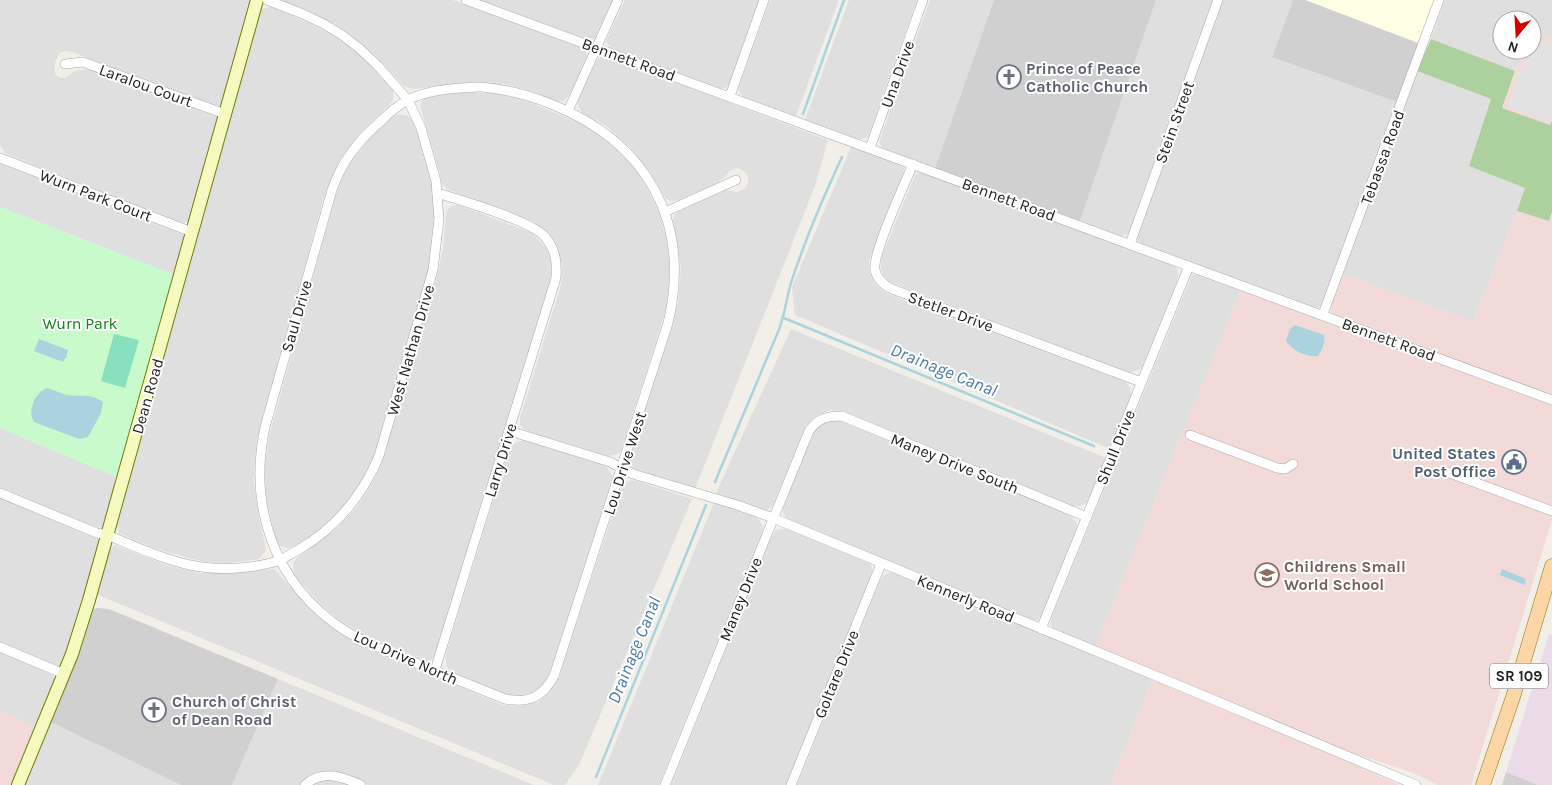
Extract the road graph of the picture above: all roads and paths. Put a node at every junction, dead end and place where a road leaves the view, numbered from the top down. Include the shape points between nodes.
1 (257, 0) edge
2 (267, 0) edge
3 (466, 0) edge
4 (618, 0) edge
5 (764, 0) edge
6 (923, 0) edge
7 (1218, 0) edge
8 (1439, 0) edge
9 (597, 48) junction
10 (65, 64) dead end
11 (730, 96) junction
12 (408, 100) junction
13 (568, 111) junction
14 (225, 114) junction
15 (870, 148) junction
16 (0, 158) edge
17 (913, 164) junction
18 (736, 180) dead end
19 (437, 193) junction
20 (665, 212) junction
21 (192, 232) junction
22 (1130, 244) junction
23 (1189, 266) junction
24 (1323, 314) junction
25 (1141, 382) junction
26 (1552, 400) edge
27 (822, 418) joint
28 (510, 431) junction
29 (1190, 435) dead end
30 (1293, 464) dead end
31 (622, 469) junction
32 (1447, 472) dead end
33 (0, 493) edge
34 (1552, 511) edge
35 (1087, 517) junction
36 (773, 518) junction
37 (107, 535) junction
38 (279, 561) junction
39 (881, 564) junction
40 (1552, 566) edge
41 (1042, 629) junction
42 (0, 647) edge
43 (435, 670) junction
44 (64, 674) junction
45 (530, 699) joint
46 (18, 785) edge
47 (305, 785) edge
48 (361, 785) edge
49 (665, 785) edge
50 (791, 785) edge
51 (1416, 785) edge
52 (1483, 785) edge

1 - 14 main road, Dean Road
2 - 12 street, West Nathan Drive via 342,34 378,66
3 - 9 street, Bennett Road
4 - 9 street
5 - 11 street
6 - 15 street, Una Drive
7 - 22 street, Stein Street
8 - 24 street, Tebassa Road
9 - 11 street, Bennett Road
9 - 13 street
10 - 14 street, Laralou Court via 84,62
11 - 15 street, Bennett Road
12 - 13 street, Saul Drive via 458,89 498,88
12 - 19 street, West Nathan Drive via 421,128
12 - 38 street, Saul Drive via 393,109 357,143 338,174 265,427 259,467 260,492 267,529
13 - 20 street, Lou Drive West via 596,126 631,156 654,189
14 - 21 main road, Dean Road
15 - 17 street, Bennett Road
16 - 21 street, Wurn Park Court
17 - 22 street, Bennett Road
17 - 25 street, Stetler Drive via 877,254 876,271 884,285
18 - 20 street
19 - 28 street, Larry Drive via 529,226 541,233 553,248 556,278
19 - 38 street, West Nathan Drive via 439,220 434,270 379,456 360,494 335,523
20 - 31 street, Lou Drive West via 675,265 674,299
21 - 37 main road, Dean Road
22 - 23 street, Bennett Road
23 - 24 street, Bennett Road
23 - 25 street, Shull Drive
24 - 26 street, Bennett Road
25 - 35 street, Shull Drive
27 - 35 street, Maney Drive South via 842,416
27 - 36 street, Maney Drive via 809,431
28 - 31 street, Kennerly Road via 610,462
28 - 43 street, Larry Drive
29 - 30 street via 1277,468 1285,469
31 - 36 street, Kennerly Road
31 - 45 street, Lou Drive West via 554,676 540,695
32 - 34 street
33 - 37 street
35 - 41 street, Shull Drive
36 - 39 street, Kennerly Road
36 - 49 street, Maney Drive
37 - 38 street via 192,566 230,568
37 - 44 main road, Dean Road
38 - 43 street, Lou Drive North via 325,616 344,630
39 - 41 street, Kennerly Road
39 - 50 street, Goltare Drive
40 - 52 main road, SR 109
41 - 51 street, Kennerly Road
42 - 44 street
43 - 45 street, Lou Drive North via 505,699
44 - 46 main road, Dean Road
47 - 48 street via 325,776

